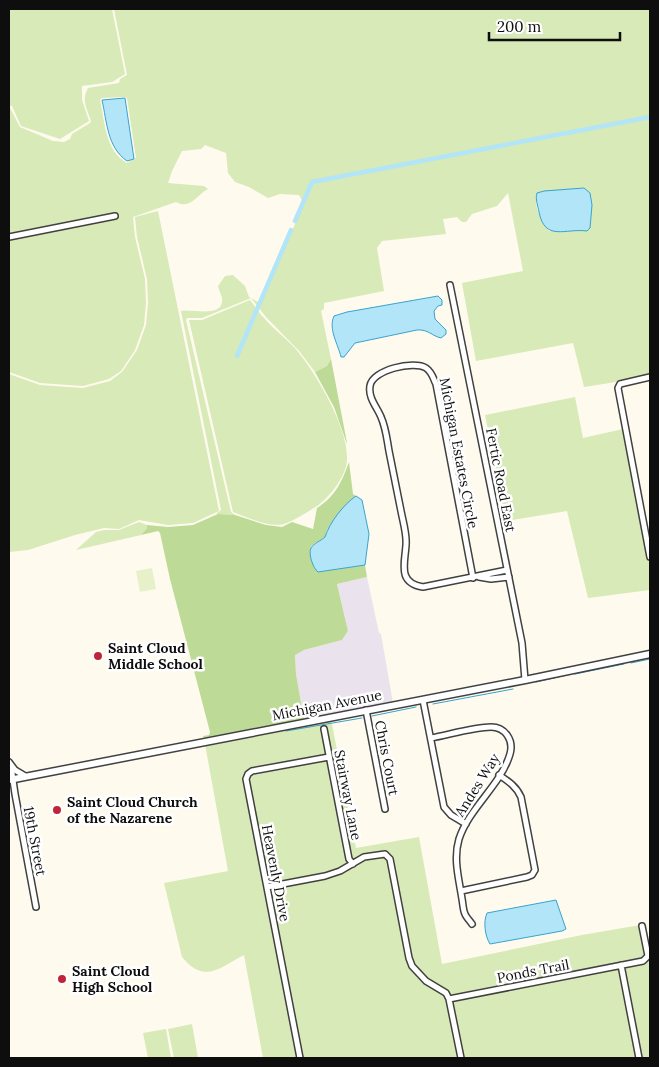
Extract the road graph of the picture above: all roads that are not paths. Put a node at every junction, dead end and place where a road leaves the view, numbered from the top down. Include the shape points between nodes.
1 (115, 216) dead end
2 (9, 236) edge
3 (450, 285) dead end
4 (650, 377) edge
5 (650, 557) edge
6 (507, 570) junction
7 (476, 577) junction
8 (509, 577) junction
9 (650, 654) edge
10 (525, 680) junction
11 (423, 700) junction
12 (366, 710) junction
13 (324, 730) dead end
14 (431, 738) junction
15 (329, 757) junction
16 (10, 764) edge
17 (499, 775) junction
18 (25, 776) junction
19 (10, 779) edge
20 (385, 809) dead end
21 (466, 824) junction
22 (353, 864) junction
23 (267, 887) junction
24 (461, 891) junction
25 (36, 907) dead end
26 (472, 924) dead end
27 (642, 926) dead end
28 (621, 965) junction
29 (449, 999) junction
30 (300, 1058) edge
31 (461, 1058) edge
32 (639, 1058) edge

1 - 2 street
3 - 6 street, Fertic Road East
4 - 5 street via 626,381 618,388
6 - 7 street, Michigan Estates Circle
6 - 8 street, Fertic Road East
7 - 7 street, Michigan Estates Circle via 423,587 415,586 406,577 406,536 384,425 369,391 370,382 383,371 420,366 432,374
7 - 8 street, Michigan Estates Circle
8 - 10 street, Fertic Road East via 522,644
9 - 10 street, Michigan Avenue
10 - 11 street, Michigan Avenue
11 - 12 street, Michigan Avenue
11 - 14 street
12 - 18 street, Michigan Avenue
12 - 20 street, Chris Court
13 - 15 street, Stairway Lane
14 - 17 street, Andes Way via 486,727 501,729 510,739 511,749
14 - 21 street via 444,807
15 - 22 street, Stairway Lane via 349,858
15 - 23 street, Heavenly Drive via 248,774 246,779
16 - 18 street
16 - 19 street, 19th Street
17 - 21 street, Andes Way
17 - 24 street via 518,790 521,797 535,870 527,877
18 - 19 street, Michigan Avenue
19 - 25 street, 19th Street
21 - 24 street, Andes Way via 456,854
22 - 23 street via 325,876
22 - 29 street via 364,857 388,855 412,966
23 - 30 street, Heavenly Drive
24 - 26 street, Andes Way via 465,914
27 - 28 street, Ponds Trail via 648,956
28 - 29 street, Ponds Trail
28 - 32 street
29 - 31 street

